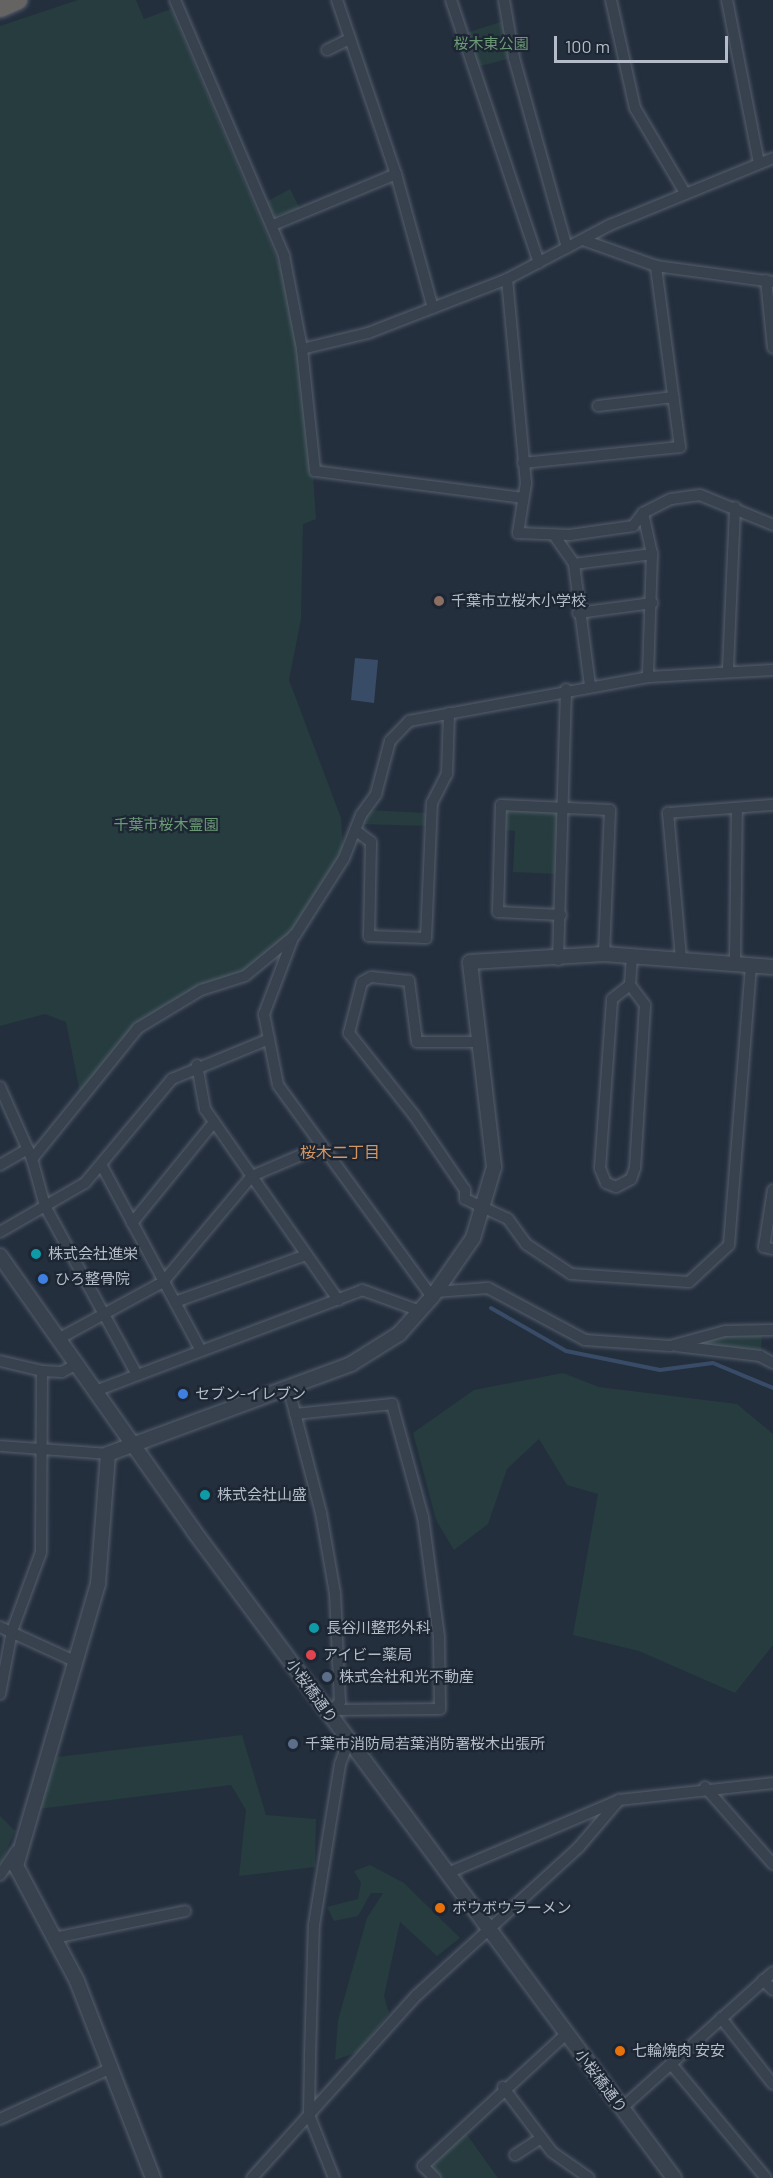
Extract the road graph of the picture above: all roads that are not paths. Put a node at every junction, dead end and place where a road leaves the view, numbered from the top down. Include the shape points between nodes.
1 (18, 0) edge
2 (175, 0) edge
3 (337, 0) edge
4 (451, 0) edge
5 (504, 0) edge
6 (611, 0) edge
7 (727, 0) edge
8 (0, 8) edge
9 (350, 39) junction
10 (327, 50) dead end
11 (773, 158) edge
12 (759, 163) junction
13 (396, 174) junction
14 (685, 192) junction
15 (273, 225) junction
16 (583, 240) junction
17 (567, 248) junction
18 (539, 263) junction
19 (656, 266) junction
20 (507, 279) junction
21 (770, 281) edge
22 (433, 308) junction
23 (773, 348) edge
24 (302, 349) junction
25 (673, 397) junction
26 (598, 406) dead end
27 (523, 463) junction
28 (522, 498) junction
29 (735, 507) junction
30 (643, 513) junction
31 (773, 525) edge
32 (554, 536) junction
33 (652, 554) junction
34 (574, 564) junction
35 (652, 603) junction
36 (578, 613) junction
37 (728, 669) junction
38 (773, 670) edge
39 (648, 677) junction
40 (590, 685) junction
41 (566, 689) junction
42 (449, 712) junction
43 (773, 805) edge
44 (564, 807) junction
45 (737, 808) junction
46 (355, 830) junction
47 (561, 915) junction
48 (295, 935) junction
49 (604, 954) junction
50 (632, 956) junction
51 (681, 958) junction
52 (558, 960) junction
53 (735, 962) junction
54 (751, 964) junction
55 (773, 967) edge
56 (630, 985) junction
57 (269, 1039) junction
58 (479, 1042) junction
59 (197, 1065) junction
60 (0, 1087) edge
61 (4, 1105) edge
62 (214, 1122) junction
63 (322, 1146) junction
64 (30, 1154) junction
65 (0, 1165) edge
66 (102, 1166) junction
67 (252, 1176) junction
68 (773, 1190) edge
69 (45, 1206) junction
70 (484, 1206) junction
71 (132, 1223) junction
72 (0, 1232) edge
73 (773, 1249) edge
74 (306, 1255) junction
75 (0, 1256) edge
76 (163, 1282) junction
77 (434, 1294) junction
78 (338, 1300) junction
79 (175, 1302) junction
80 (420, 1311) junction
81 (104, 1314) junction
82 (773, 1330) edge
83 (60, 1338) junction
84 (670, 1346) junction
85 (200, 1350) junction
86 (0, 1361) edge
87 (78, 1363) junction
88 (773, 1363) edge
89 (42, 1371) junction
90 (137, 1375) junction
91 (98, 1390) junction
92 (289, 1390) junction
93 (295, 1414) junction
94 (135, 1445) junction
95 (0, 1446) edge
96 (40, 1448) junction
97 (108, 1454) junction
98 (0, 1627) edge
99 (12, 1631) junction
100 (72, 1660) junction
101 (0, 1694) edge
102 (330, 1712) junction
103 (349, 1741) junction
104 (773, 1783) edge
105 (705, 1787) junction
106 (619, 1800) junction
107 (16, 1851) junction
108 (773, 1864) edge
109 (448, 1873) junction
110 (0, 1875) edge
111 (185, 1911) dead end
112 (490, 1930) junction
113 (54, 1938) junction
114 (773, 1972) edge
115 (763, 1980) junction
116 (773, 1990) edge
117 (721, 2018) junction
118 (566, 2034) junction
119 (671, 2064) junction
120 (109, 2069) junction
121 (773, 2084) edge
122 (503, 2087) junction
123 (622, 2108) junction
124 (309, 2115) junction
125 (0, 2119) edge
126 (541, 2138) junction
127 (515, 2155) dead end
128 (670, 2177) edge
129 (153, 2178) edge
130 (252, 2178) edge
131 (334, 2178) edge
132 (435, 2178) edge
133 (589, 2178) edge
134 (766, 2178) edge

1 - 8 highway
2 - 15 street
3 - 9 street
4 - 18 street
5 - 17 street via 514,58
6 - 14 street via 635,108
7 - 12 street
9 - 10 street
9 - 13 street
11 - 12 street
12 - 14 street
13 - 15 street
13 - 22 street
14 - 16 street
15 - 24 street
16 - 17 street
16 - 19 street
17 - 18 street
18 - 20 street
19 - 21 street
19 - 25 street
20 - 22 street
20 - 27 street
21 - 23 street
22 - 24 street via 369,333
24 - 28 street via 315,471
25 - 26 street
25 - 27 street via 680,447
27 - 28 street
28 - 32 street via 518,532
29 - 30 street via 700,495 671,498
29 - 31 street
29 - 37 street
30 - 32 street via 633,526
30 - 33 street
32 - 34 street
33 - 34 street
33 - 35 street
34 - 36 street
35 - 36 street
35 - 39 street
36 - 40 street
37 - 38 street
37 - 39 street
39 - 40 street
40 - 41 street
41 - 42 street
41 - 44 street
42 - 46 street via 409,721 390,741 376,794
42 - 46 street via 447,774 432,803 426,938 369,936 371,842
43 - 45 street
44 - 47 street
44 - 47 street via 501,805 498,900 498,912
44 - 49 street via 610,810
45 - 51 street via 668,813
45 - 53 street
46 - 48 street via 344,858
47 - 52 street
48 - 57 street via 264,1014
48 - 64 street via 245,976 201,990 138,1028
49 - 50 street
49 - 52 street
50 - 51 street
50 - 56 street
51 - 53 street
52 - 58 street via 470,962
53 - 54 street
54 - 55 street
54 - 70 street via 729,1245 698,1278 572,1274 526,1244 508,1219
56 - 56 street via 645,1005 635,1168 632,1179 616,1187 602,1177 602,1134 612,999
57 - 59 street
57 - 63 street via 278,1085
58 - 70 street via 494,1167
58 - 70 street via 417,1042 409,981 371,977 362,982 349,1033 414,1115 465,1190 465,1199
59 - 62 street via 205,1109
59 - 66 street via 172,1079
60 - 61 street
61 - 64 street
62 - 67 street
62 - 71 street
63 - 67 street
63 - 77 street
64 - 65 street
64 - 69 street
66 - 69 street
66 - 71 street
67 - 74 street
67 - 76 street
68 - 73 street via 764,1247
69 - 72 street
69 - 81 street
70 - 77 street via 473,1238
71 - 76 street
74 - 78 street
74 - 79 street
75 - 83 street, 小桜橋通り
76 - 79 street
76 - 81 street
77 - 80 street
77 - 84 street via 488,1288 585,1340
78 - 80 street via 362,1290
78 - 85 street
79 - 85 street
80 - 92 street via 399,1334 351,1364
81 - 83 street
81 - 90 street
82 - 84 street via 725,1331
83 - 87 street, 小桜橋通り
84 - 88 street via 760,1356
85 - 90 street
86 - 89 street
87 - 89 street via 62,1372
87 - 91 street, 小桜橋通り
89 - 96 street
90 - 91 street
91 - 94 street, 小桜橋通り
92 - 93 street
92 - 94 street
93 - 102 street via 321,1513 335,1593 340,1702
93 - 102 street via 392,1404 423,1517 439,1637 440,1709
94 - 97 street
94 - 102 street, 小桜橋通り
95 - 96 street
96 - 97 street
96 - 99 street via 41,1552
97 - 100 street via 105,1552
98 - 99 street
99 - 100 street
99 - 101 street
100 - 107 street
102 - 103 street, 小桜橋通り
103 - 109 street, 小桜橋通り
103 - 124 street via 340,1764 314,1925
104 - 105 street
105 - 106 street
105 - 108 street
106 - 109 street
106 - 112 street via 579,1848
107 - 110 street
107 - 113 street via 16,1866
109 - 112 street, 小桜橋通り
111 - 113 street
112 - 118 street, 小桜橋通り
112 - 124 street via 417,1995
113 - 120 street via 77,1981
114 - 115 street
115 - 116 street
115 - 117 street
117 - 119 street
117 - 121 street
118 - 122 street
118 - 123 street, 小桜橋通り
119 - 123 street
119 - 134 street
120 - 125 street
120 - 129 street
122 - 126 street
122 - 132 street via 423,2166
123 - 128 street, 小桜橋通り
124 - 130 street
124 - 131 street
126 - 127 street
126 - 133 street via 560,2160

